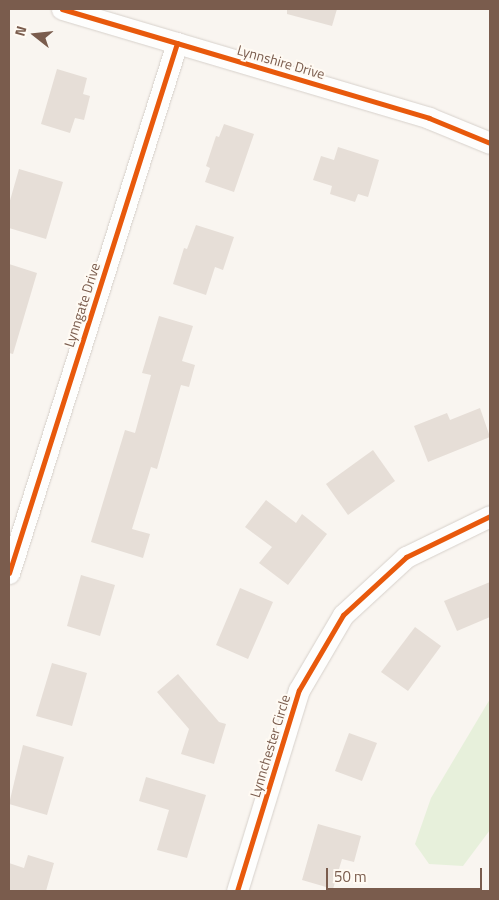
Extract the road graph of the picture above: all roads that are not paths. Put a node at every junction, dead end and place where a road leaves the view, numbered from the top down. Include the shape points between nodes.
1 (62, 9) edge
2 (177, 43) junction
3 (490, 143) edge
4 (490, 516) edge
5 (9, 573) edge
6 (237, 891) edge

1 - 2 street, Lynnshire Drive
2 - 3 street, Lynnshire Drive via 430,118
2 - 5 street, Lynngate Drive
4 - 6 street, Lynnchester Circle via 406,557 343,615 299,690

